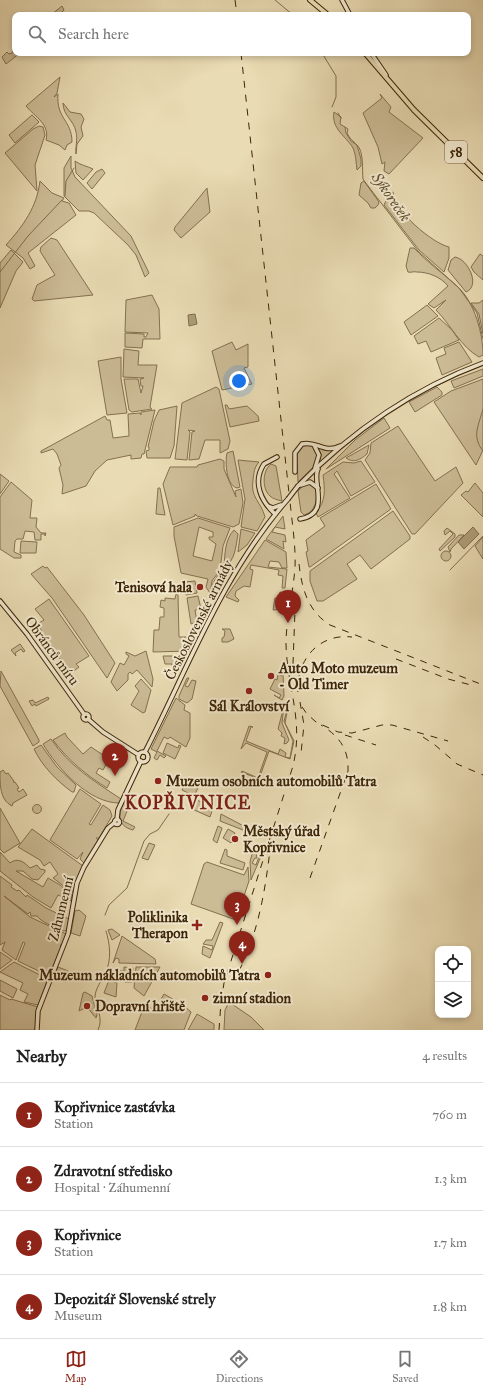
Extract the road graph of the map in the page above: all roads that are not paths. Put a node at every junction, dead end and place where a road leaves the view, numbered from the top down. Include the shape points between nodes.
1 (310, 0) edge
2 (342, 0) edge
3 (324, 12) edge
4 (348, 12) edge
5 (368, 56) edge
6 (373, 56) edge
7 (405, 100) junction
8 (483, 178) edge
9 (483, 363) edge
10 (346, 442) junction
11 (313, 444) junction
12 (277, 457) dead end
13 (324, 461) junction
14 (295, 472) dead end
15 (312, 472) junction
16 (298, 486) junction
17 (318, 488) junction
18 (282, 505) junction
19 (267, 506) junction
20 (275, 514) junction
21 (300, 519) dead end
22 (267, 525) junction
23 (0, 601) edge
24 (145, 752) junction
25 (139, 755) junction
26 (141, 761) junction
27 (38, 1030) edge

1 - 3 main road
2 - 4 main road
5 - 7 main road, 58
6 - 7 main road
7 - 8 main road, 58
9 - 10 main road via 417,393
10 - 11 main road via 330,449
10 - 13 main road, Československé armády
11 - 14 main road via 305,443 297,448 294,459
11 - 15 main road via 318,449 319,457
12 - 19 main road via 265,463 259,474 260,492
13 - 15 main road, Československé armády
13 - 17 main road via 316,474
15 - 16 main road, Československé armády
16 - 17 main road via 310,482
16 - 18 main road, Československé armády, bridge
17 - 21 main road via 319,498 316,507
18 - 19 main road via 273,508
18 - 20 main road, Československé armády
19 - 20 main road
19 - 22 main road via 270,515
20 - 22 main road, Československé armády
22 - 24 main road, Československé armády via 234,572
23 - 25 main road, Obránců míru via 84,714 83,718
24 - 25 main road
24 - 26 main road via 148,759
25 - 26 main road
26 - 27 main road, Záhumenní via 118,810 119,822 108,828 80,876 68,934 38,1011

